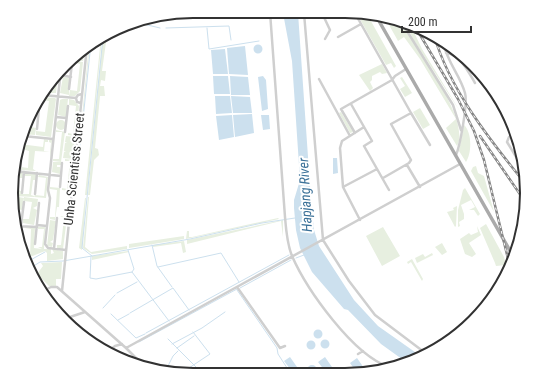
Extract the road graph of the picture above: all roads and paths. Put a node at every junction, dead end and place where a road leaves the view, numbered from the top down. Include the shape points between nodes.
1 (270, 18) edge
2 (304, 18) edge
3 (324, 18) edge
4 (358, 18) edge
5 (379, 21) edge
6 (361, 24) junction
7 (406, 29) edge
8 (338, 37) dead end
9 (325, 39) dead end
10 (445, 49) edge
11 (446, 53) junction
12 (86, 54) edge
13 (72, 67) edge
14 (406, 69) junction
15 (63, 76) edge
16 (71, 77) junction
17 (60, 80) edge
18 (319, 80) dead end
19 (392, 80) junction
20 (476, 83) dead end
21 (69, 90) dead end
22 (82, 94) junction
23 (47, 96) edge
24 (58, 96) junction
25 (76, 98) junction
26 (81, 103) junction
27 (351, 104) junction
28 (68, 106) dead end
29 (40, 108) edge
30 (342, 109) junction
31 (337, 112) junction
32 (411, 113) junction
33 (56, 117) junction
34 (66, 118) junction
35 (364, 127) junction
36 (37, 130) dead end
37 (461, 130) junction
38 (65, 132) dead end
39 (355, 133) junction
40 (27, 136) edge
41 (350, 136) junction
42 (511, 136) edge
43 (54, 139) junction
44 (430, 145) dead end
45 (456, 155) junction
46 (21, 158) edge
47 (517, 158) edge
48 (406, 164) junction
49 (461, 164) junction
50 (61, 165) dead end
51 (377, 169) junction
52 (20, 172) joint
53 (24, 172) junction
54 (37, 173) junction
55 (50, 175) junction
56 (61, 176) junction
57 (383, 178) junction
58 (420, 186) junction
59 (60, 187) dead end
60 (344, 187) junction
61 (389, 190) dead end
62 (22, 193) dead end
63 (35, 194) dead end
64 (24, 202) dead end
65 (39, 203) dead end
66 (57, 218) dead end
67 (360, 220) junction
68 (21, 225) joint
69 (37, 226) junction
70 (47, 226) junction
71 (322, 240) junction
72 (35, 244) dead end
73 (54, 249) junction
74 (66, 250) junction
75 (510, 251) edge
76 (292, 256) junction
77 (237, 287) junction
78 (47, 290) edge
79 (62, 291) junction
80 (85, 312) junction
81 (69, 317) edge
82 (122, 344) junction
83 (285, 346) dead end
84 (112, 348) edge
85 (126, 348) junction
86 (422, 350) edge
87 (362, 351) junction
88 (358, 354) dead end
89 (136, 358) edge
90 (384, 364) edge

1 - 76 street via 285,219
2 - 71 street
3 - 9 street via 330,30
4 - 6 street
5 - 14 main road
6 - 8 street
6 - 19 street
7 - 37 street via 453,105
10 - 11 street
11 - 20 street via 463,64
11 - 37 street via 465,94
12 - 22 street, Unha Scientists Street
13 - 16 street
14 - 19 street
14 - 45 main road
15 - 16 street
16 - 21 street
17 - 24 street
18 - 31 street
19 - 27 street
19 - 32 street
22 - 25 street
22 - 26 street, Unha Scientists Street
23 - 24 street
24 - 25 street
24 - 33 street
25 - 26 street via 77,102
26 - 74 street, Unha Scientists Street
27 - 30 street
27 - 35 street
28 - 34 street
29 - 36 street
30 - 31 street
30 - 39 street
31 - 41 street
32 - 44 street
32 - 48 street via 391,124 411,160
33 - 34 street
33 - 43 street
34 - 38 street
35 - 39 street
35 - 51 street via 372,141 364,146
37 - 45 street
39 - 41 street
40 - 43 street
41 - 60 street via 342,141 340,148
42 - 47 street via 507,142
43 - 55 street
45 - 49 main road
46 - 52 street
48 - 57 street
48 - 58 street
49 - 58 street
49 - 75 main road
50 - 56 street
51 - 57 street
51 - 60 street
52 - 53 street
53 - 54 street
53 - 62 street
54 - 55 street
54 - 63 street
55 - 56 street
55 - 70 street
56 - 59 street
57 - 61 street
58 - 67 street
60 - 67 street
64 - 68 street
65 - 69 street
66 - 73 street
67 - 71 street
68 - 69 street
69 - 70 street
69 - 72 street
70 - 73 street via 46,246
71 - 76 street
71 - 86 street via 375,315
73 - 74 street
74 - 79 street, Unha Scientists Street
76 - 77 street
76 - 87 street via 335,322
77 - 83 street via 280,348
77 - 85 street
78 - 79 street via 54,286
79 - 80 street
80 - 81 street
80 - 82 street
82 - 84 street
82 - 85 street
85 - 89 street
87 - 88 street
87 - 90 street

